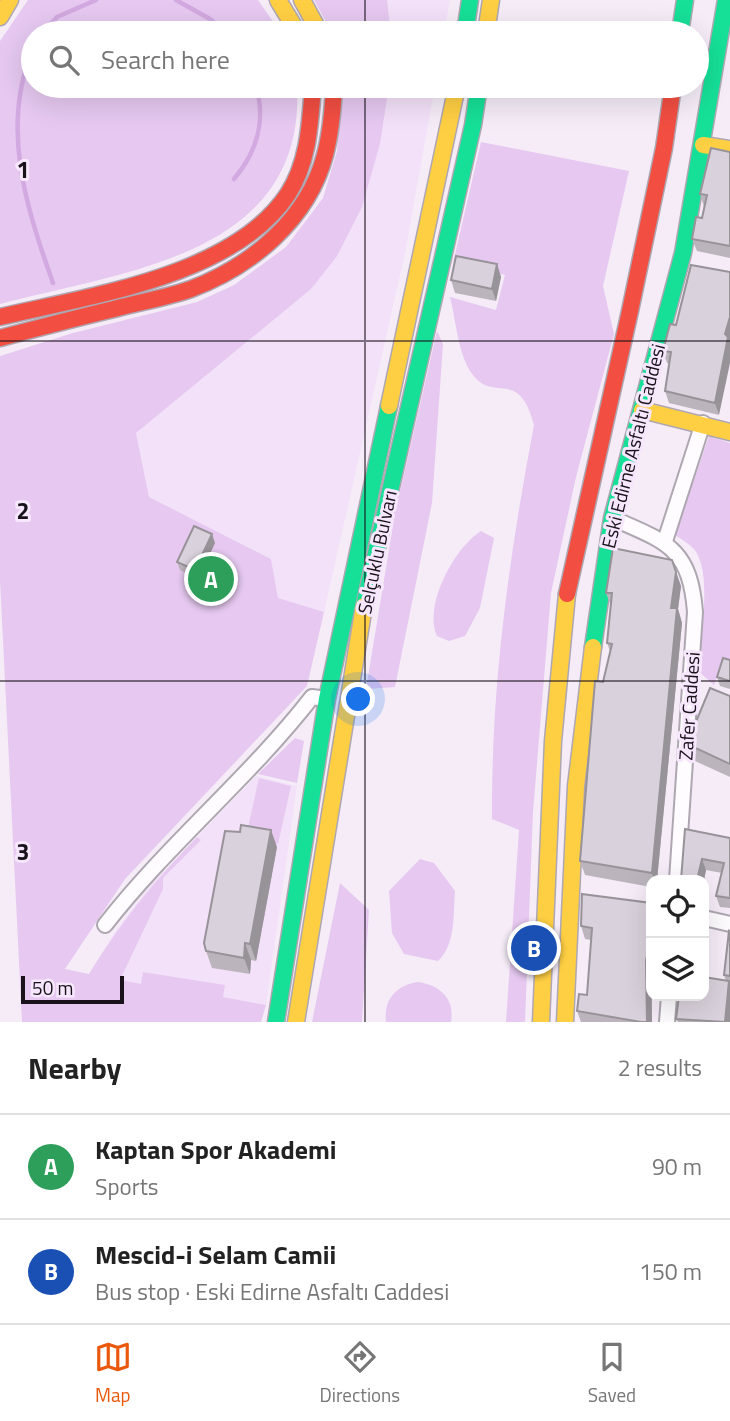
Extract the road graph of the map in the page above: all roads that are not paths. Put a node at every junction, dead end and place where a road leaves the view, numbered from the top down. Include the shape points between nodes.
1 (10, 0) edge
2 (278, 0) edge
3 (302, 0) edge
4 (470, 0) edge
5 (491, 0) edge
6 (685, 0) edge
7 (726, 0) edge
8 (0, 17) edge
9 (291, 21) edge
10 (313, 21) edge
11 (467, 21) edge
12 (488, 21) edge
13 (682, 21) edge
14 (313, 98) edge
15 (333, 98) edge
16 (454, 98) edge
17 (477, 98) edge
18 (671, 98) edge
19 (703, 145) junction
20 (730, 149) edge
21 (0, 317) edge
22 (0, 338) edge
23 (642, 410) junction
24 (704, 423) junction
25 (730, 432) edge
26 (612, 518) junction
27 (665, 541) junction
28 (327, 699) junction
29 (678, 875) edge
30 (709, 919) edge
31 (730, 923) edge
32 (105, 925) dead end
33 (669, 1001) edge
34 (276, 1022) edge
35 (296, 1022) edge
36 (541, 1022) edge
37 (565, 1022) edge
38 (667, 1022) edge

1 - 8 main road
2 - 9 main road
3 - 10 main road
4 - 11 main road
5 - 12 main road
6 - 13 main road
7 - 19 main road, Eski Edirne Asfaltı Caddesi
14 - 21 main road via 312,128 300,170 276,208 243,240 179,270
15 - 22 main road via 330,143 312,192 278,237 259,253 190,289
16 - 28 main road, Selçuklu Bulvarı
17 - 35 main road, Selçuklu Bulvarı via 364,607
18 - 36 main road, Eski Edirne Asfaltı Caddesi via 630,311 568,579 553,741
19 - 20 main road
19 - 23 main road, Eski Edirne Asfaltı Caddesi via 683,253
23 - 24 main road
23 - 26 main road, Eski Edirne Asfaltı Caddesi
24 - 25 main road
24 - 27 street
26 - 27 street, Zafer Caddesi
26 - 37 main road, Eski Edirne Asfaltı Caddesi via 576,786 578,895
27 - 29 street, Zafer Caddesi via 693,581 695,612 687,829
28 - 32 street via 312,697 289,727 139,881
28 - 34 main road, Selçuklu Bulvarı
30 - 31 street
33 - 38 street

